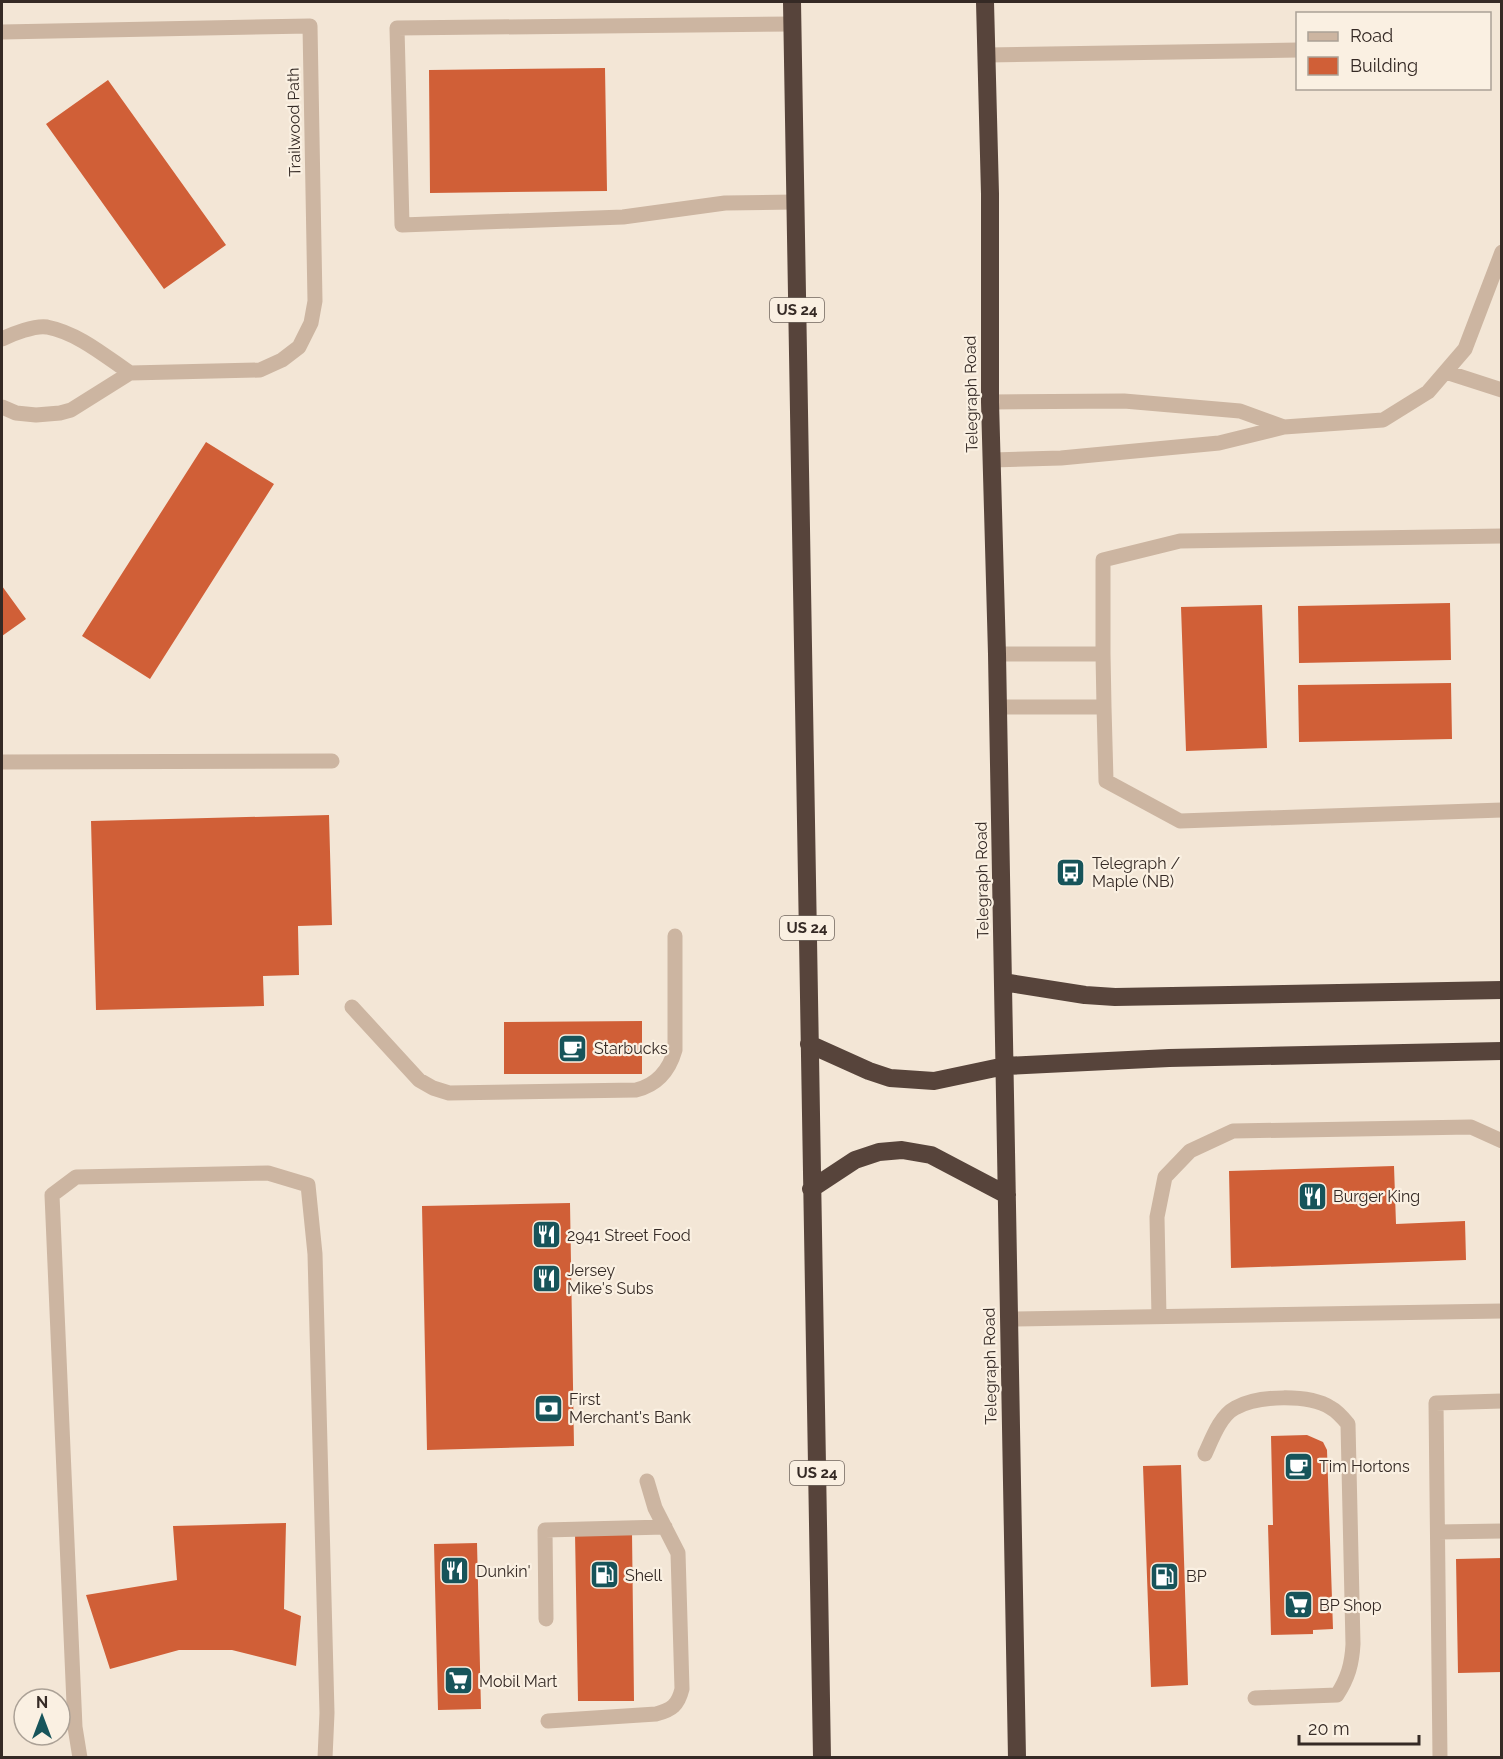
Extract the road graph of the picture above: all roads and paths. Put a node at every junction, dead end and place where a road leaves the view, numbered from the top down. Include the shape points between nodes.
1 (792, 2) edge
2 (985, 2) edge
3 (792, 24) junction
4 (2, 32) edge
5 (1296, 50) edge
6 (987, 55) junction
7 (795, 202) junction
8 (1502, 252) edge
9 (2, 339) edge
10 (1446, 372) junction
11 (130, 373) junction
12 (1502, 390) edge
13 (990, 402) junction
14 (2, 407) edge
15 (1284, 427) junction
16 (992, 460) junction
17 (1502, 536) edge
18 (998, 654) junction
19 (1103, 654) junction
20 (999, 707) junction
21 (1104, 707) junction
22 (332, 761) dead end
23 (2, 762) edge
24 (1502, 810) edge
25 (675, 936) dead end
26 (1003, 982) junction
27 (1502, 990) edge
28 (352, 1007) dead end
29 (809, 1044) junction
30 (1502, 1051) edge
31 (1005, 1066) junction
32 (1502, 1141) edge
33 (811, 1189) junction
34 (1007, 1195) junction
35 (1502, 1311) edge
36 (1159, 1317) junction
37 (1009, 1319) junction
38 (1502, 1401) edge
39 (1205, 1454) dead end
40 (647, 1481) dead end
41 (665, 1527) junction
42 (1502, 1531) edge
43 (1438, 1532) junction
44 (546, 1619) dead end
45 (1255, 1698) dead end
46 (548, 1721) dead end
47 (80, 1758) edge
48 (325, 1758) edge
49 (822, 1758) edge
50 (1017, 1758) edge
51 (1440, 1758) edge

1 - 3 highway, US 24
2 - 6 highway, Telegraph Road
3 - 7 highway, US 24
3 - 7 street via 397,28 402,225 623,217 724,203
4 - 11 street, Trailwood Path via 310,26 315,301 311,323 298,347 282,360 260,369
5 - 6 street
6 - 13 highway, Telegraph Road
7 - 29 highway, US 24
8 - 10 street via 1465,349
9 - 11 street via 45,327 80,339
10 - 12 street
10 - 15 street via 1428,392 1383,420
11 - 14 street via 60,413 16,413
13 - 15 street via 1124,401 1240,411
13 - 16 highway, Telegraph Road
15 - 16 street via 1219,443 1061,458
16 - 18 highway, Telegraph Road
17 - 19 street via 1180,541 1103,560
18 - 19 street
18 - 20 highway, Telegraph Road
19 - 21 street
20 - 21 street
20 - 26 highway, Telegraph Road
21 - 24 street via 1106,781 1180,821
22 - 23 street
25 - 28 street via 675,1050 660,1078 636,1090 441,1090 419,1080
26 - 27 highway via 1115,997
26 - 31 highway, Telegraph Road
29 - 31 highway via 890,1078 934,1081
29 - 33 highway, US 24
30 - 31 highway via 1169,1058
31 - 34 highway, Telegraph Road
32 - 36 street via 1471,1126 1233,1131 1190,1151 1165,1177 1157,1217
33 - 34 highway via 855,1160 902,1150 931,1155
33 - 49 highway, US 24
34 - 37 highway, Telegraph Road
35 - 36 street
36 - 37 street
37 - 50 highway, Telegraph Road
38 - 43 street via 1436,1403
39 - 45 street via 1219,1426 1234,1408 1257,1400 1315,1401 1332,1408 1348,1424 1353,1644 1346,1681 1337,1695
40 - 41 street
41 - 44 street via 545,1530
41 - 46 street via 678,1553 680,1699 668,1711 656,1714
42 - 43 street
43 - 51 street
47 - 48 street via 75,1727 52,1195 76,1177 268,1173 308,1185 315,1254

